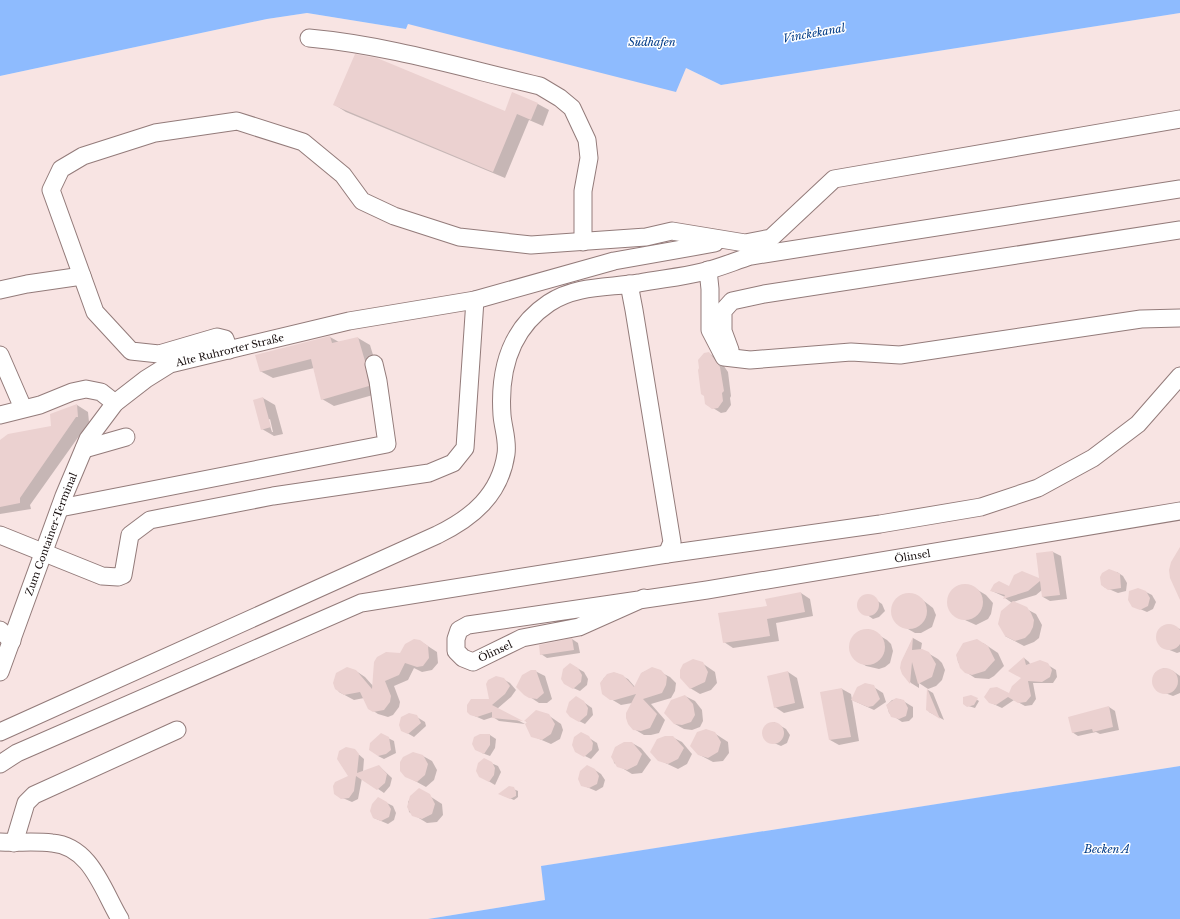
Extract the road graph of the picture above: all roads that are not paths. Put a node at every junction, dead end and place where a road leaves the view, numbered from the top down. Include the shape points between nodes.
1 (309, 38) dead end
2 (1180, 118) edge
3 (1180, 189) edge
4 (1180, 230) edge
5 (728, 240) junction
6 (583, 242) junction
7 (708, 270) junction
8 (82, 276) junction
9 (629, 284) junction
10 (0, 290) edge
11 (475, 300) junction
12 (1180, 318) edge
13 (229, 350) junction
14 (0, 355) edge
15 (733, 358) junction
16 (374, 364) dead end
17 (1180, 376) edge
18 (115, 403) junction
19 (23, 408) junction
20 (0, 415) edge
21 (126, 437) dead end
22 (84, 449) junction
23 (60, 508) junction
24 (1180, 512) edge
25 (0, 535) edge
26 (44, 553) junction
27 (667, 554) junction
28 (644, 598) junction
29 (6, 635) edge
30 (0, 672) edge
31 (177, 730) dead end
32 (0, 732) edge
33 (0, 764) edge
34 (7, 842) edge
35 (120, 919) edge

1 - 6 street via 378,48 540,86 560,98 572,108 587,140 589,158 582,191
2 - 5 street via 834,179 771,238 745,243
3 - 7 street via 751,256
4 - 15 street via 732,301 723,311 723,330
5 - 6 street via 672,231 646,237
5 - 11 street, Alte Ruhrorter Straße via 614,261
6 - 8 street via 531,245 459,237 394,216 362,201 343,175 303,142 237,121 155,133 83,156 61,169 51,190
7 - 9 street
7 - 15 street via 710,330 724,357
8 - 10 street
8 - 13 street via 95,312 131,351 159,354 217,337 225,339
9 - 27 street via 672,542
9 - 32 street via 585,288 571,292 539,311 520,333 507,360 501,387 507,444 501,473 493,490 468,518 437,535
11 - 13 street, Alte Ruhrorter Straße via 348,321
11 - 26 street via 465,448 453,463 429,473 273,496 150,520 130,535 123,575 118,577 102,576
12 - 15 street via 1141,319 900,355 851,352 750,360
13 - 18 street, Alte Ruhrorter Straße via 170,364
14 - 19 street
16 - 23 street via 387,444
17 - 27 street via 1138,424 1093,458 1038,488 981,507
18 - 19 street via 101,392 86,389 40,405
18 - 22 street, Zum Container-Terminal via 97,426
19 - 20 street
21 - 22 street
22 - 23 street, Zum Container-Terminal
23 - 26 street, Zum Container-Terminal
24 - 28 street, Ölinsel
25 - 26 street
26 - 29 street, Zum Container-Terminal
27 - 33 street via 361,603 17,753
28 - 28 street, Ölinsel via 468,625 459,630 456,651 463,658 473,662 522,638 579,627
29 - 30 street, Zum Container-Terminal
31 - 34 street via 34,795 26,803
34 - 35 street via 53,843 76,851 95,872

